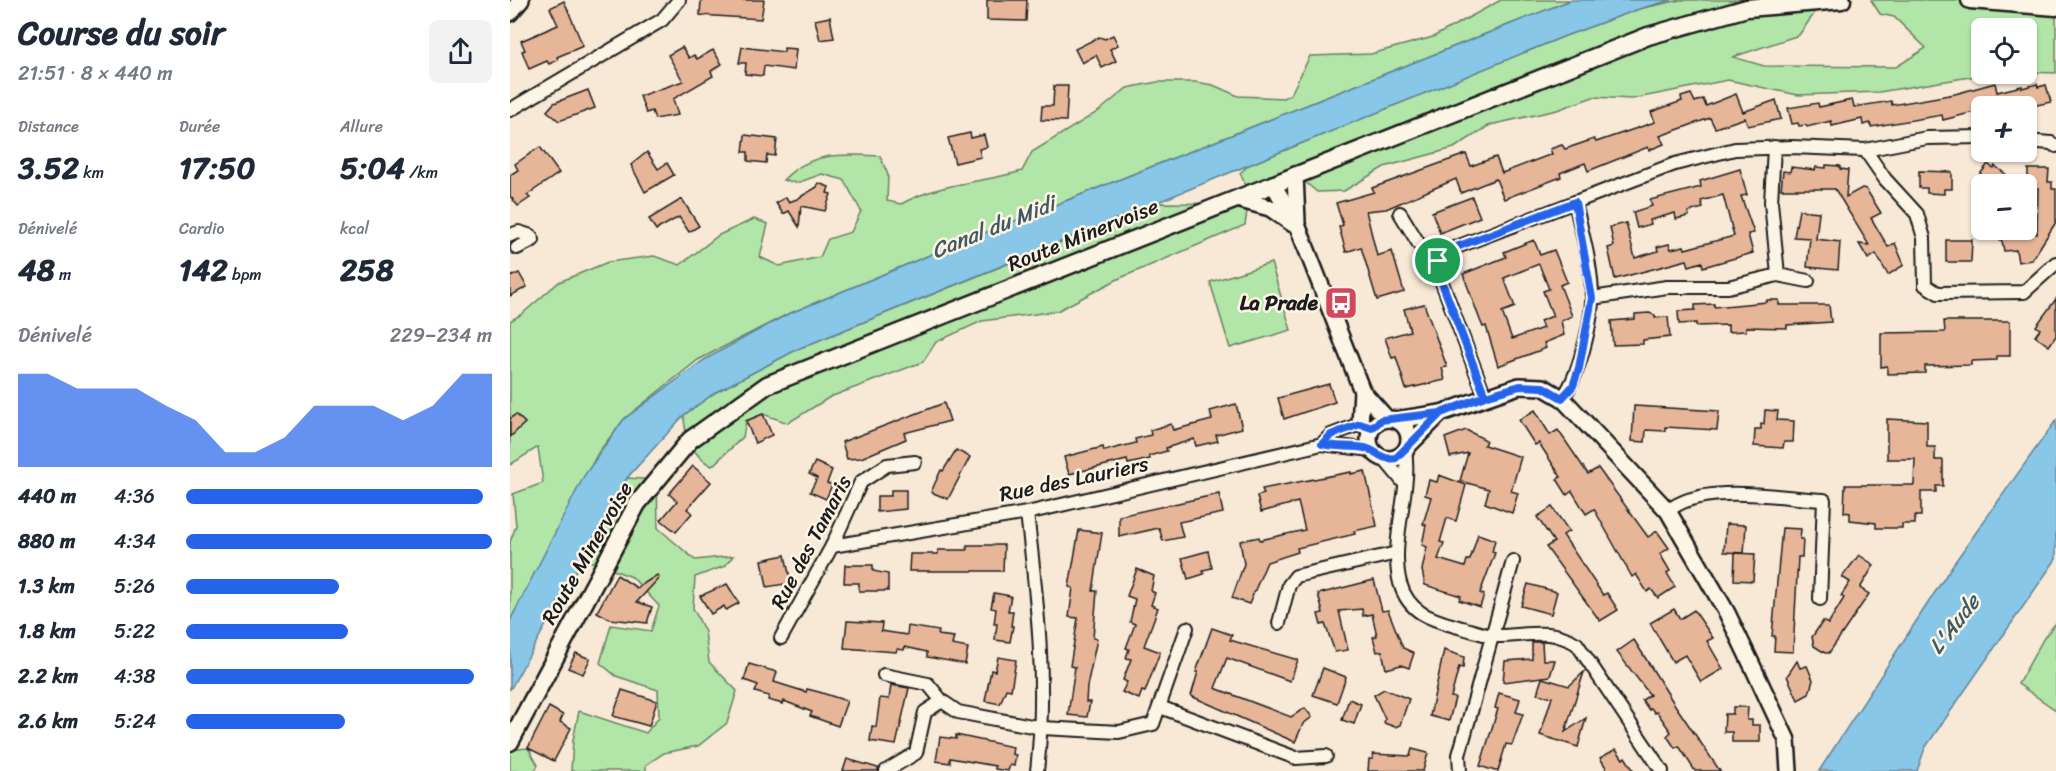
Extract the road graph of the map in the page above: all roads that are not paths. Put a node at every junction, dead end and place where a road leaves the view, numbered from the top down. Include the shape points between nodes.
1 (521, 0) edge
2 (679, 0) edge
3 (1842, 0) edge
4 (1970, 0) edge
5 (2056, 6) edge
6 (510, 13) edge
7 (510, 110) edge
8 (1971, 137) edge
9 (2037, 142) edge
10 (2056, 146) edge
11 (1774, 147) junction
12 (1865, 150) junction
13 (1295, 175) junction
14 (1273, 184) junction
15 (1237, 199) junction
16 (1575, 202) junction
17 (1401, 213) dead end
18 (1298, 227) junction
19 (510, 235) edge
20 (517, 248) dead end
21 (1438, 261) junction
22 (2056, 263) edge
23 (1778, 275) junction
24 (1808, 281) dead end
25 (1592, 298) junction
26 (1362, 391) junction
27 (1485, 396) junction
28 (1562, 398) junction
29 (1441, 413) junction
30 (1392, 420) junction
31 (1366, 426) junction
32 (1322, 444) junction
33 (1406, 449) junction
34 (1378, 454) junction
35 (915, 462) dead end
36 (1404, 483) junction
37 (1668, 511) junction
38 (1027, 513) junction
39 (832, 546) junction
40 (1397, 553) junction
41 (1513, 561) dead end
42 (1820, 598) dead end
43 (1279, 623) dead end
44 (1187, 627) dead end
45 (1491, 636) junction
46 (780, 638) dead end
47 (884, 675) dead end
48 (942, 701) junction
49 (1160, 707) junction
50 (1042, 728) junction
51 (510, 742) edge
52 (1326, 756) dead end
53 (886, 770) edge
54 (1789, 770) edge
55 (1037, 771) edge
56 (1460, 771) edge
57 (1662, 771) edge

1 - 6 street
2 - 7 street via 662,20
3 - 13 main road, Route Minervoise via 1747,8 1648,36
4 - 5 main road
8 - 12 street via 1927,138
9 - 10 street
11 - 12 street
11 - 16 street via 1735,149 1675,164
11 - 23 street via 1771,202
12 - 22 street via 1917,214 1924,238 1925,285 1938,293 2024,292
13 - 14 main road, Route Minervoise
13 - 18 street
14 - 15 main road, Route Minervoise
14 - 18 street
15 - 18 street via 1270,208
15 - 51 main road, Route Minervoise via 767,386 690,440 637,504
16 - 21 street via 1446,251
16 - 25 street
17 - 21 street via 1422,249
18 - 26 street
19 - 20 street via 519,232 531,236 532,240
21 - 27 street via 1438,272
23 - 24 street
23 - 25 street via 1728,287 1667,287
25 - 28 street via 1579,368 1573,386
26 - 30 street
26 - 31 street
27 - 28 street via 1520,386 1543,387
27 - 29 street
28 - 37 street
29 - 30 street
29 - 33 street
30 - 31 street
30 - 33 street via 1406,428
31 - 32 street, Rue des Lauriers via 1331,435
31 - 34 street
32 - 34 street, Rue des Lauriers
32 - 38 street, Rue des Lauriers
33 - 34 street via 1396,458
33 - 36 street
34 - 36 street
35 - 39 street, Rue des Tamaris via 887,465 861,482
36 - 40 street
37 - 42 street via 1679,502 1707,493 1824,500
37 - 54 street via 1750,661 1787,741
38 - 39 street, Rue des Lauriers
38 - 50 street via 1041,629
39 - 46 street, Rue des Tamaris
40 - 43 street via 1296,576 1289,585
40 - 45 street via 1400,582 1408,603 1424,617
41 - 45 street
44 - 49 street
45 - 56 street via 1459,755
45 - 57 street via 1562,635 1577,644
47 - 48 street via 928,684
48 - 50 street via 958,712
48 - 53 street via 925,712 916,753
49 - 50 street via 1153,724 1119,732
49 - 52 street via 1296,758
50 - 55 street

